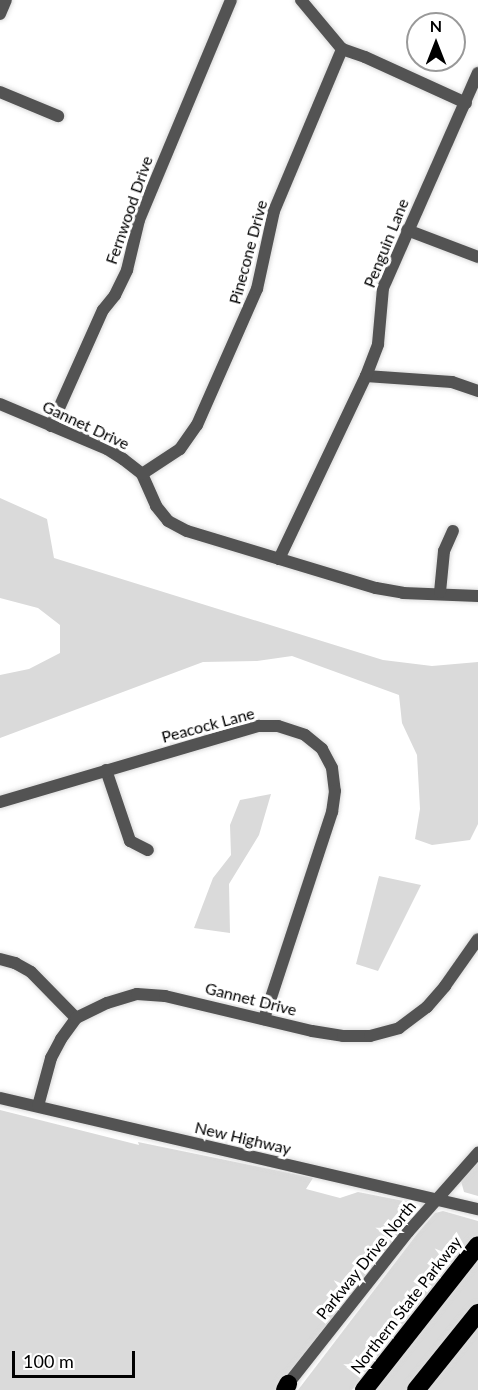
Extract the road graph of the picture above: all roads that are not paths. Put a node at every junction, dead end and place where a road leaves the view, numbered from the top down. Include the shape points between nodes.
1 (6, 0) edge
2 (231, 0) edge
3 (301, 0) edge
4 (0, 14) edge
5 (342, 49) junction
6 (478, 73) edge
7 (0, 92) edge
8 (466, 103) junction
9 (58, 116) dead end
10 (407, 230) junction
11 (478, 257) edge
12 (366, 376) junction
13 (478, 391) edge
14 (0, 404) edge
15 (51, 426) junction
16 (142, 474) junction
17 (453, 531) dead end
18 (279, 559) junction
19 (440, 592) junction
20 (478, 596) edge
21 (106, 770) junction
22 (0, 802) edge
23 (148, 850) dead end
24 (478, 939) edge
25 (0, 959) edge
26 (76, 1018) junction
27 (264, 1019) junction
28 (0, 1098) edge
29 (38, 1106) junction
30 (478, 1153) edge
31 (435, 1200) junction
32 (477, 1209) edge
33 (478, 1245) edge
34 (478, 1313) edge
35 (286, 1388) edge
36 (364, 1390) edge
37 (416, 1390) edge

1 - 4 street
2 - 15 street, Fernwood Drive via 139,220 127,270 103,310
3 - 5 street
5 - 8 street
5 - 16 street, Pinecone Drive via 274,211 254,299 197,424 180,449
6 - 8 street, Penguin Lane
7 - 9 street
8 - 10 street, Penguin Lane
10 - 11 street
10 - 12 street, Penguin Lane via 383,288 378,344
12 - 13 street via 452,382
12 - 18 street, Penguin Lane
14 - 15 street, Gannet Drive
15 - 16 street, Gannet Drive via 107,449
16 - 18 street via 156,506 168,521
17 - 19 street via 444,551
18 - 19 street via 376,588 403,593
19 - 20 street
21 - 22 street, Peacock Lane
21 - 23 street via 130,841
21 - 27 street, Peacock Lane via 259,726 278,726 305,735 322,749 332,768 332,812
24 - 27 street, Gannet Drive via 445,986 399,1028 370,1036 343,1036
25 - 26 street via 31,972
26 - 27 street, Gannet Drive via 138,994 184,1000
26 - 29 street via 51,1058
28 - 29 street, New Highway
29 - 31 street, New Highway
30 - 31 street, Parkway Drive North
31 - 32 street, New Highway
31 - 35 street, Parkway Drive North
33 - 36 highway, Northern State Parkway
34 - 37 highway

